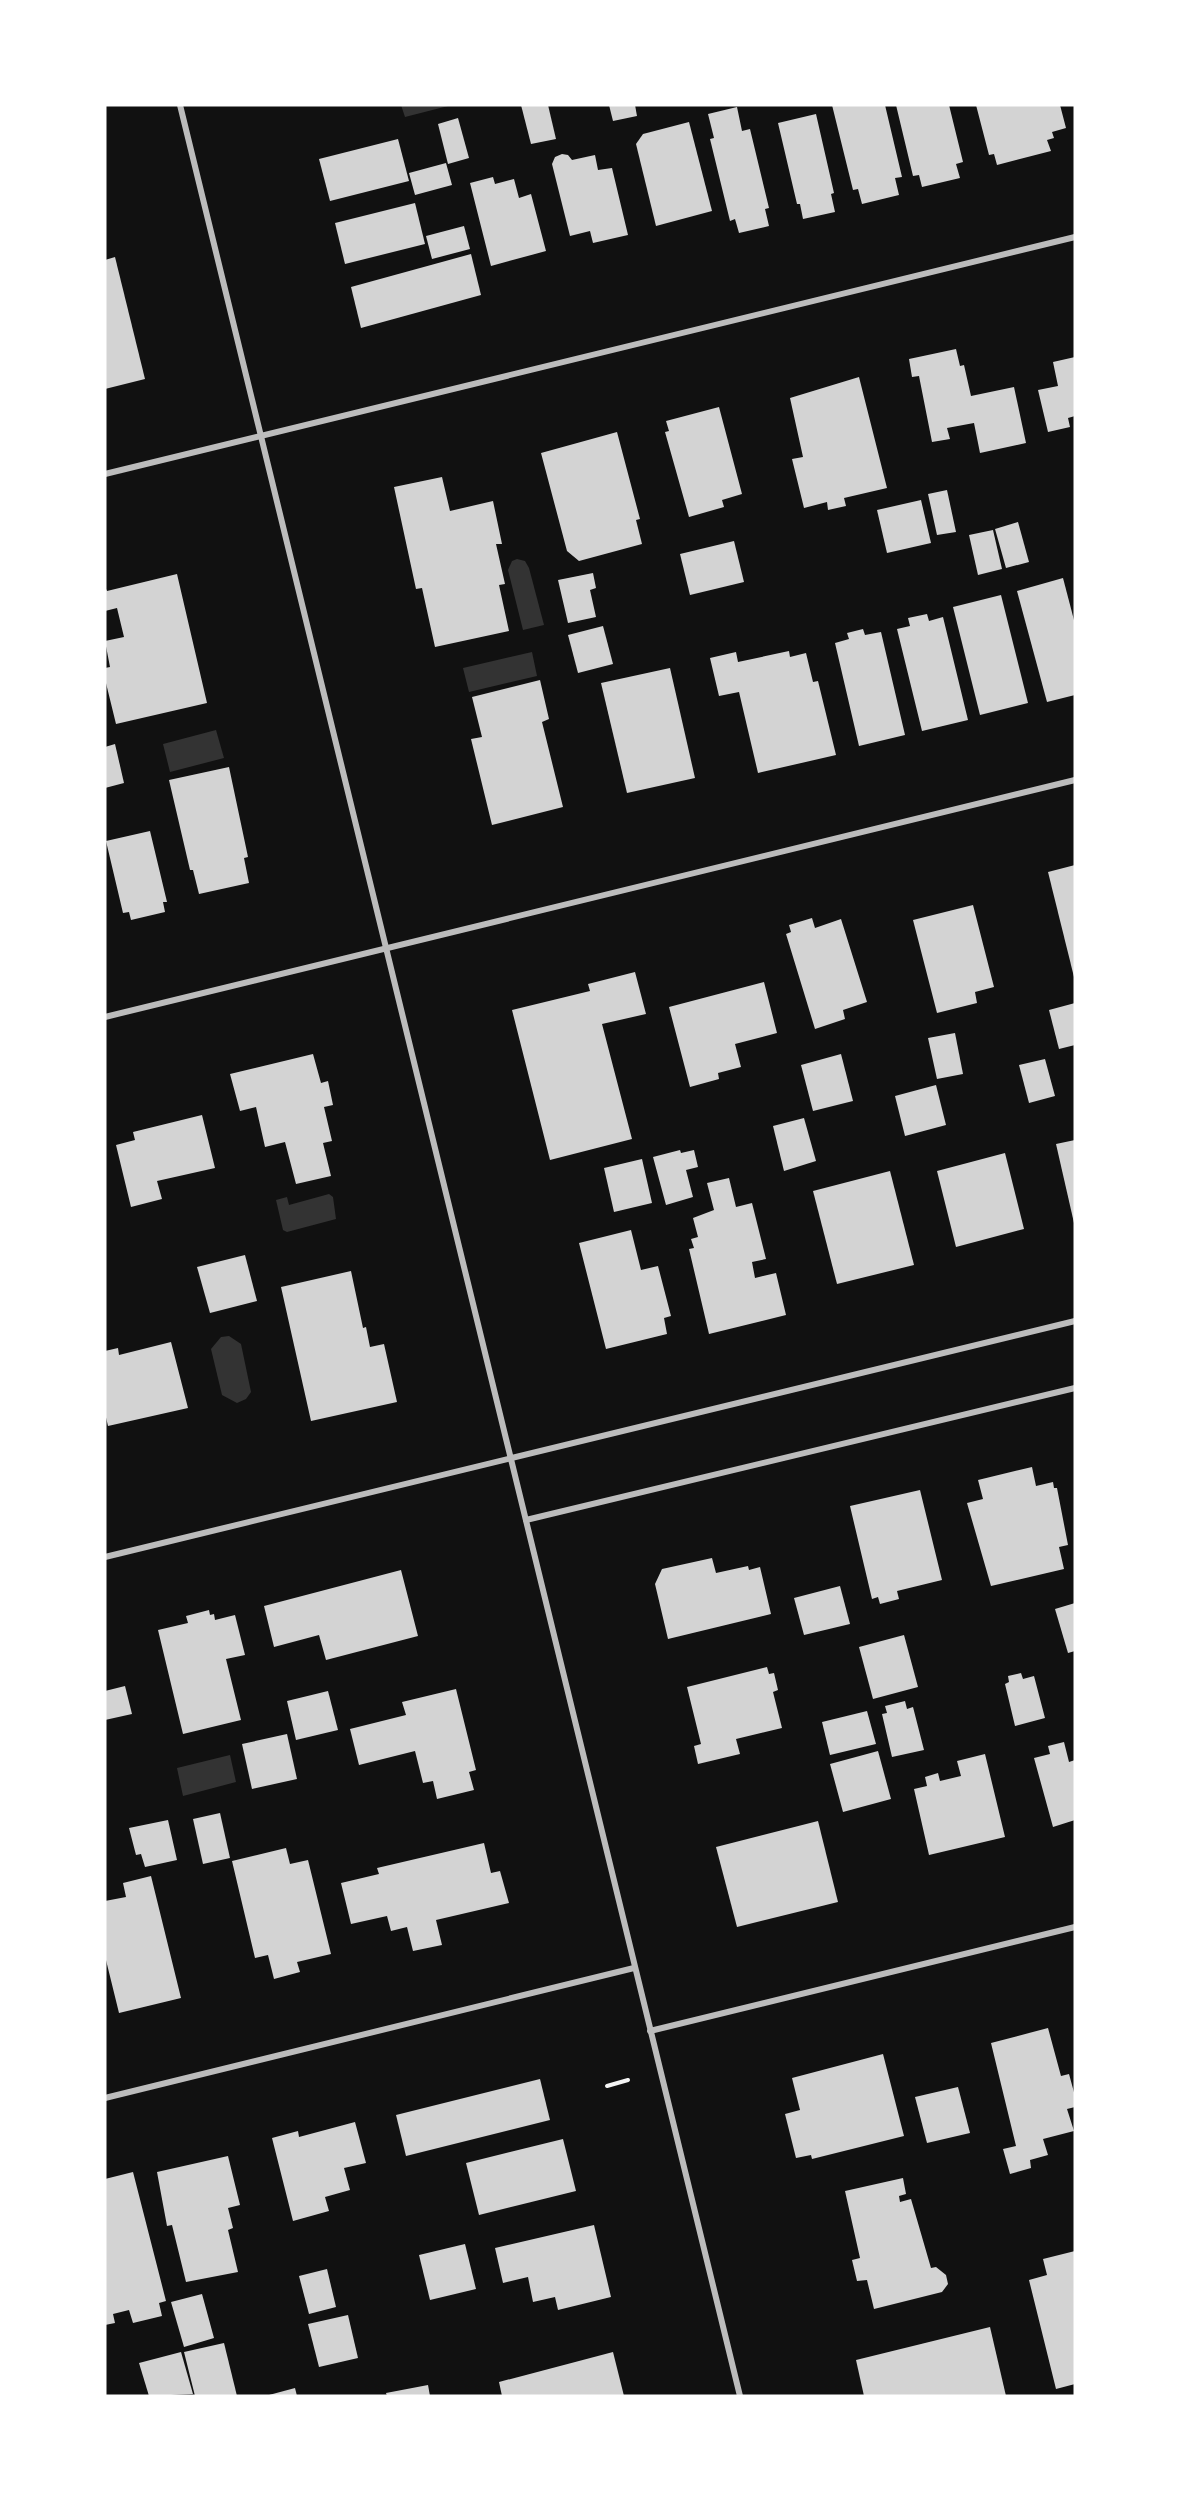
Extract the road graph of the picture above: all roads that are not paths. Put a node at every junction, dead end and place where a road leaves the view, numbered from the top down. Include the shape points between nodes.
1 (180, 105) edge
2 (1075, 237) edge
3 (262, 436) junction
4 (105, 474) edge
5 (1075, 780) edge
6 (386, 949) junction
7 (105, 1017) edge
8 (1075, 1321) edge
9 (1075, 1388) edge
10 (511, 1459) junction
11 (526, 1520) junction
12 (105, 1557) edge
13 (1075, 1927) edge
14 (634, 1968) junction
15 (650, 2031) junction
16 (105, 2098) edge
17 (740, 2396) edge

1 - 3 street
2 - 3 street
3 - 4 street
3 - 6 street
5 - 6 street
6 - 7 street
6 - 10 street
8 - 10 street
9 - 11 street
10 - 11 street
10 - 12 street
11 - 14 street
13 - 15 street
14 - 15 street
14 - 16 street
15 - 17 street

